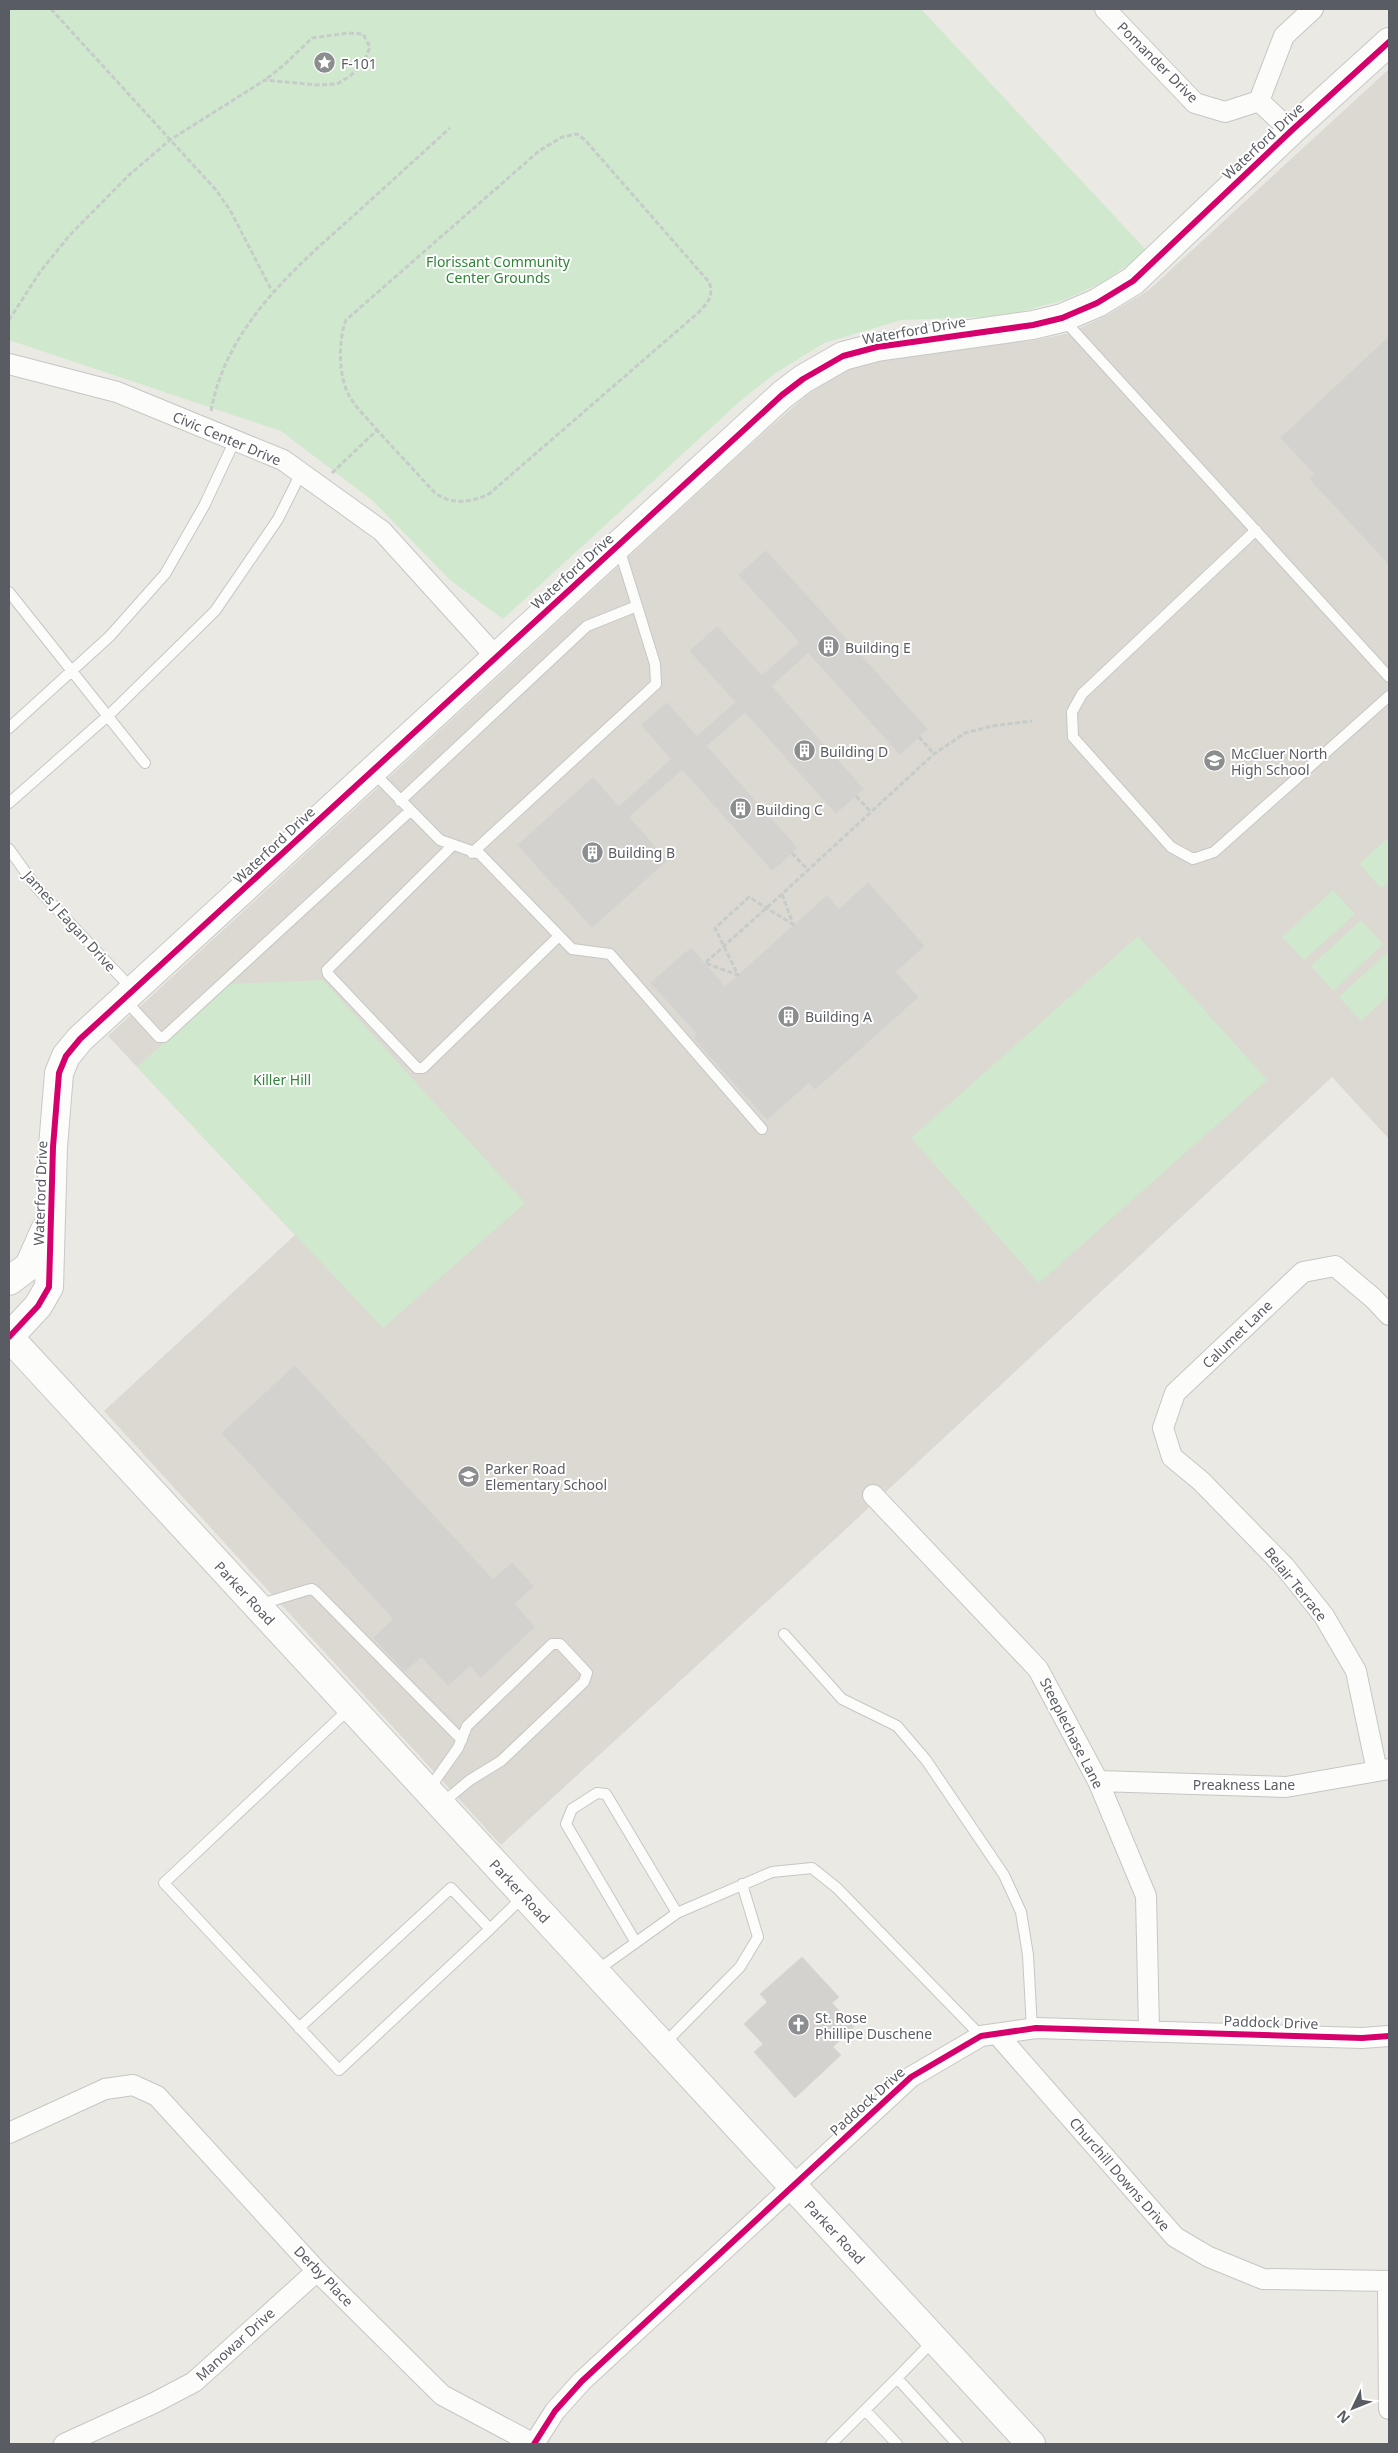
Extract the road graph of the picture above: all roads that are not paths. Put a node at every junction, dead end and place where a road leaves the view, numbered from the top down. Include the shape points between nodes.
1 (1104, 9) edge
2 (1313, 9) edge
3 (1389, 42) edge
4 (1259, 101) junction
5 (1291, 131) junction
6 (1062, 318) junction
7 (9, 364) edge
8 (235, 440) junction
9 (300, 473) junction
10 (1256, 530) junction
11 (619, 545) junction
12 (9, 592) edge
13 (637, 606) junction
14 (496, 657) junction
15 (73, 671) junction
16 (1389, 677) edge
17 (1389, 696) edge
18 (107, 716) junction
19 (9, 728) edge
20 (145, 763) dead end
21 (372, 771) junction
22 (400, 801) junction
23 (9, 803) edge
24 (410, 811) junction
25 (453, 845) junction
26 (9, 849) edge
27 (472, 853) junction
28 (559, 936) junction
29 (129, 995) junction
30 (762, 1129) dead end
31 (51, 1217) junction
32 (9, 1280) edge
33 (1389, 1315) edge
34 (9, 1337) edge
35 (1163, 1428) joint
36 (873, 1494) dead end
37 (256, 1606) junction
38 (784, 1634) dead end
39 (351, 1707) junction
40 (462, 1740) junction
41 (1383, 1770) edge
42 (1098, 1782) junction
43 (434, 1798) junction
44 (742, 1884) junction
45 (524, 1896) junction
46 (677, 1913) junction
47 (490, 1928) junction
48 (636, 1942) junction
49 (595, 1972) junction
50 (299, 2028) junction
51 (1032, 2029) junction
52 (1149, 2030) junction
53 (989, 2035) junction
54 (1389, 2036) edge
55 (662, 2046) junction
56 (9, 2133) edge
57 (793, 2187) junction
58 (317, 2271) junction
59 (1389, 2281) edge
60 (935, 2340) junction
61 (897, 2378) junction
62 (865, 2410) junction
63 (1389, 2410) edge
64 (64, 2444) edge
65 (534, 2444) edge
66 (833, 2444) edge
67 (897, 2444) edge
68 (957, 2444) edge
69 (1031, 2444) edge

1 - 4 street, Pomander Drive via 1195,103 1225,112
2 - 4 street via 1284,36
3 - 5 street, Waterford Drive
4 - 5 street
5 - 6 street, Waterford Drive via 1133,281 1097,303
6 - 10 lane
6 - 11 street, Waterford Drive via 877,347 843,356 782,395
7 - 8 street, Civic Center Drive via 117,392
8 - 9 street, Civic Center Drive via 283,460
8 - 15 lane via 204,506 165,574 110,636
9 - 14 street, Civic Center Drive via 382,531
9 - 18 lane via 278,519 215,611
10 - 16 lane
10 - 17 lane via 1082,694 1072,712 1073,737 1171,847 1193,859 1214,852
11 - 13 lane
11 - 14 street, Waterford Drive
12 - 15 lane
13 - 22 lane via 587,626
13 - 27 lane via 656,664 656,684
14 - 21 street, Waterford Drive
15 - 18 lane
15 - 19 lane
18 - 20 lane
18 - 23 lane
21 - 22 lane
21 - 29 street, Waterford Drive
22 - 24 lane
24 - 25 lane via 440,840
24 - 29 lane, James J Eagan Drive via 164,1037 159,1037
25 - 27 lane
25 - 28 lane via 327,970 417,1068 423,1068
26 - 29 lane, James J Eagan Drive via 37,888
27 - 28 lane via 480,854
28 - 30 lane via 572,949 610,954
29 - 31 street, Waterford Drive via 73,1046 59,1073
31 - 32 street via 29,1266
31 - 34 street, Waterford Drive via 49,1287 38,1306
33 - 35 street, Calumet Lane via 1335,1266 1303,1272 1175,1393
34 - 37 street, Parker Road
35 - 41 street, Belair Terrace via 1172,1457 1201,1481 1285,1567 1324,1616 1356,1671
36 - 42 street, Steeplechase Lane via 1038,1669
37 - 39 street, Parker Road
37 - 40 lane via 312,1589
38 - 51 lane via 842,1699 897,1726 926,1760 1004,1875 1021,1912 1028,1956
39 - 43 street, Parker Road
39 - 50 lane via 164,1883
40 - 43 lane
40 - 43 lane via 467,1726 552,1644 560,1644 587,1673 584,1682 501,1761
41 - 42 street, Preakness Lane via 1286,1787
42 - 52 street, Steeplechase Lane via 1146,1896
43 - 45 street, Parker Road
44 - 46 lane
44 - 53 lane via 772,1872 812,1868 837,1888
44 - 55 lane via 758,1937 740,1967
45 - 47 lane
45 - 49 street, Parker Road
46 - 48 lane
46 - 48 lane via 606,1794 596,1793 572,1809 566,1824
47 - 50 lane via 451,1888
47 - 50 lane via 338,2070
48 - 49 lane
49 - 55 street, Parker Road
51 - 52 street, Paddock Drive
51 - 53 street, Paddock Drive
52 - 54 street, Paddock Drive via 1362,2038
53 - 57 street, Paddock Drive via 911,2077
53 - 59 street, Churchill Downs Drive via 1175,2237 1209,2257 1263,2279
55 - 57 street, Parker Road
56 - 58 street, Derby Place via 105,2089 133,2085 157,2096
57 - 60 street, Parker Road
57 - 65 street, Paddock Drive via 582,2381 555,2411
58 - 64 street, Manowar Drive via 194,2382
58 - 65 street, Derby Place via 442,2396
59 - 63 street
60 - 61 lane
60 - 69 street, Parker Road
61 - 62 lane
61 - 68 lane
62 - 66 lane
62 - 67 lane

